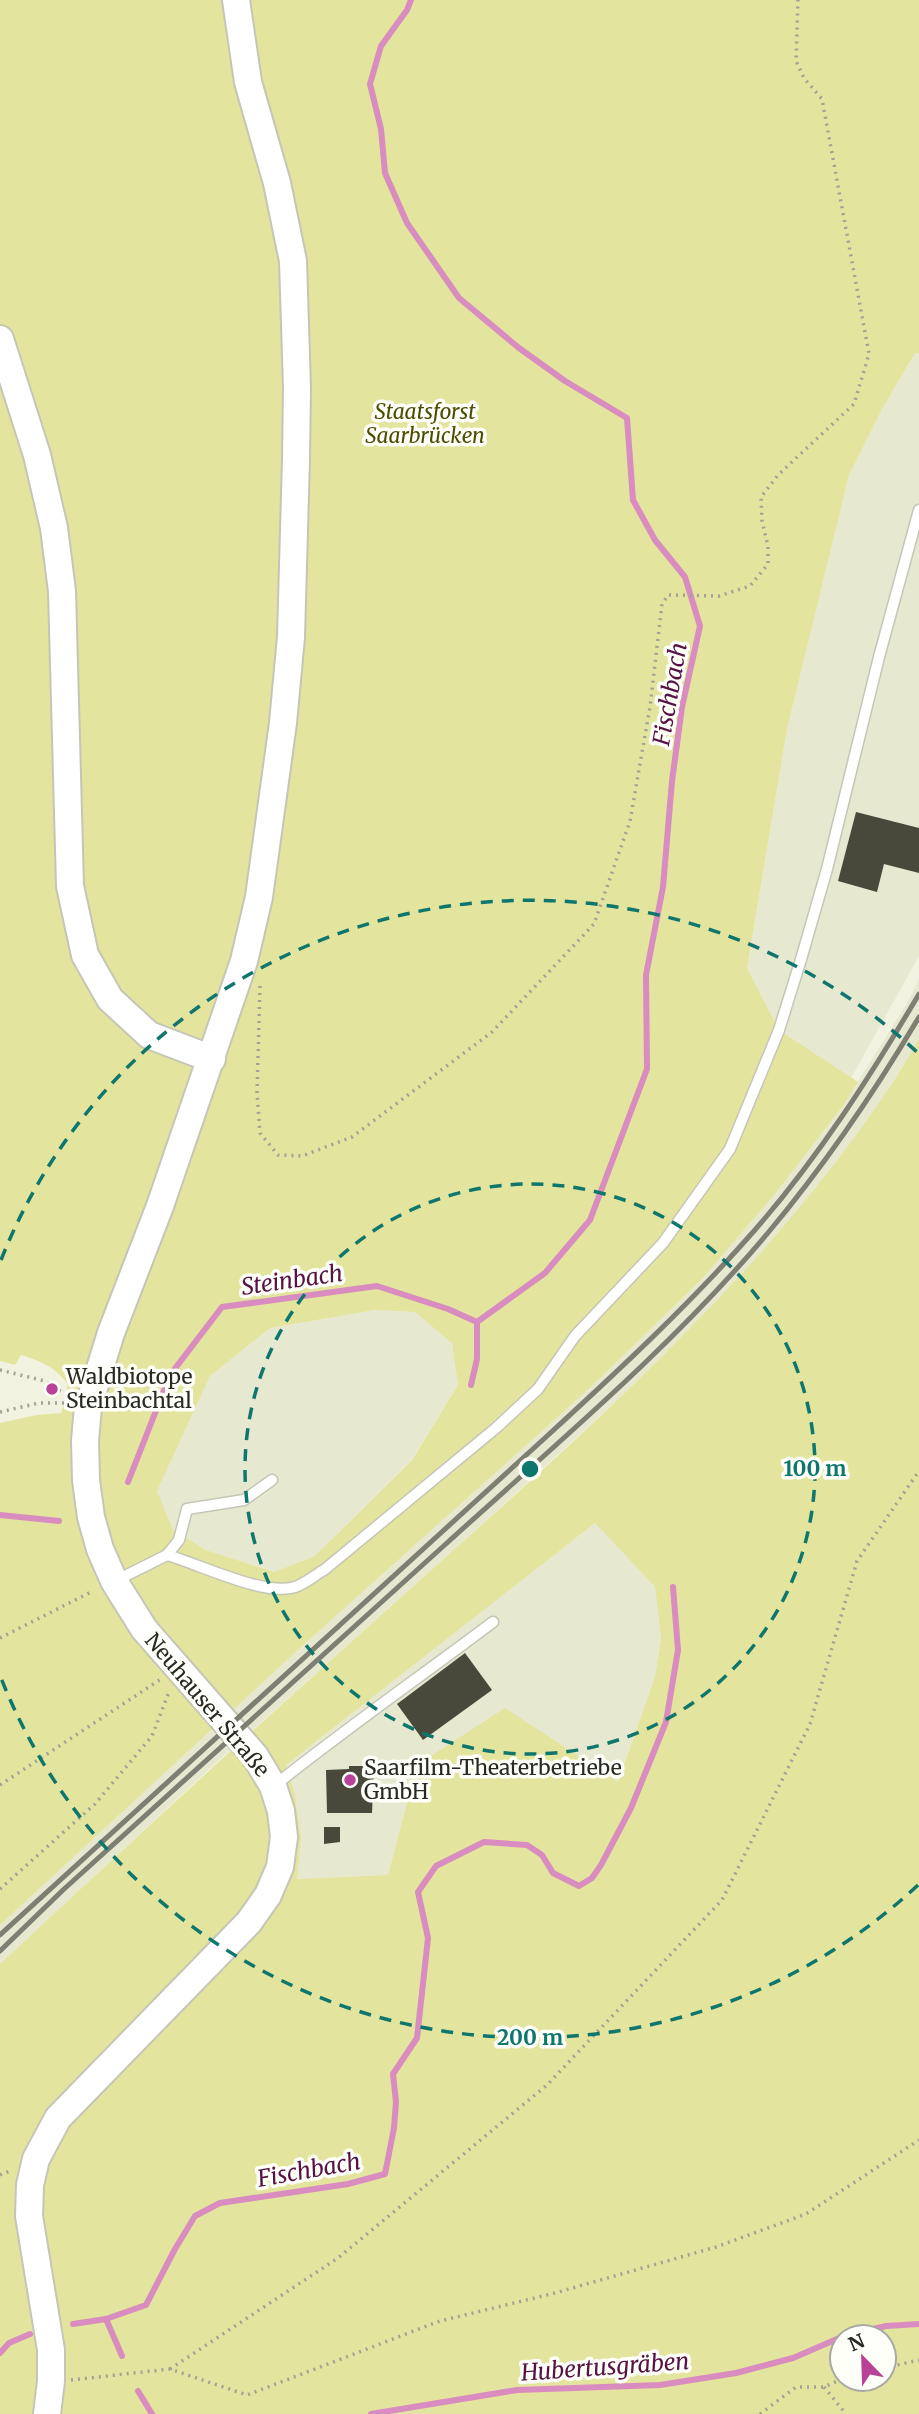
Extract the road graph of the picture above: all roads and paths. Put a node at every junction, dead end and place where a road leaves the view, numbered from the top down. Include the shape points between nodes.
1 (236, 0) edge
2 (798, 0) edge
3 (0, 339) edge
4 (919, 510) edge
5 (240, 973) junction
6 (212, 1059) junction
7 (0, 1370) edge
8 (88, 1407) junction
9 (0, 1412) edge
10 (919, 1471) edge
11 (272, 1480) dead end
12 (167, 1555) junction
13 (114, 1581) junction
14 (86, 1594) dead end
15 (493, 1622) dead end
16 (0, 1638) edge
17 (177, 1667) junction
18 (0, 1785) edge
19 (273, 1786) junction
20 (0, 1889) edge
21 (919, 2140) edge
22 (919, 2360) edge
23 (898, 2365) edge
24 (170, 2368) junction
25 (69, 2380) dead end
26 (828, 2385) edge
27 (824, 2387) junction
28 (47, 2414) edge
29 (760, 2414) edge
30 (846, 2414) edge

1 - 5 main road, Neuhauser Straße via 248,82 277,183 293,261 297,388 291,637 283,723 258,897
2 - 5 path via 796,61 822,99 869,354 854,404 778,475 761,497 768,564 750,586 719,596 668,595 662,604 650,707 629,821 594,924 492,1032 352,1137 302,1156 278,1155 260,1133 261,978
3 - 6 main road via 37,455 54,528 62,591 70,886 85,955 110,999 149,1035
4 - 12 lane via 827,869 779,1030 730,1149 663,1243 575,1336 537,1389 324,1570 295,1587 276,1589
5 - 6 main road, Neuhauser Straße
6 - 8 main road, Neuhauser Straße
7 - 8 path via 45,1381
8 - 9 path via 39,1403
8 - 13 main road, Neuhauser Straße via 86,1467 91,1517
10 - 24 path via 857,1561 810,1724 722,1900 547,2085 338,2258
11 - 12 lane via 244,1500 187,1509 179,1539
12 - 13 lane
13 - 17 main road, Neuhauser Straße via 144,1629
14 - 16 path
15 - 19 lane
17 - 18 path
17 - 19 main road, Neuhauser Straße via 255,1756
17 - 20 path via 152,1737 95,1804
19 - 28 main road, Neuhauser Straße via 284,1837 280,1867 268,1895 249,1922 58,2118 36,2159 29,2216 51,2350
21 - 24 path via 806,2214 716,2247 440,2321 247,2395
22 - 23 path
24 - 25 path
26 - 27 path
27 - 29 path via 796,2387
27 - 30 path

